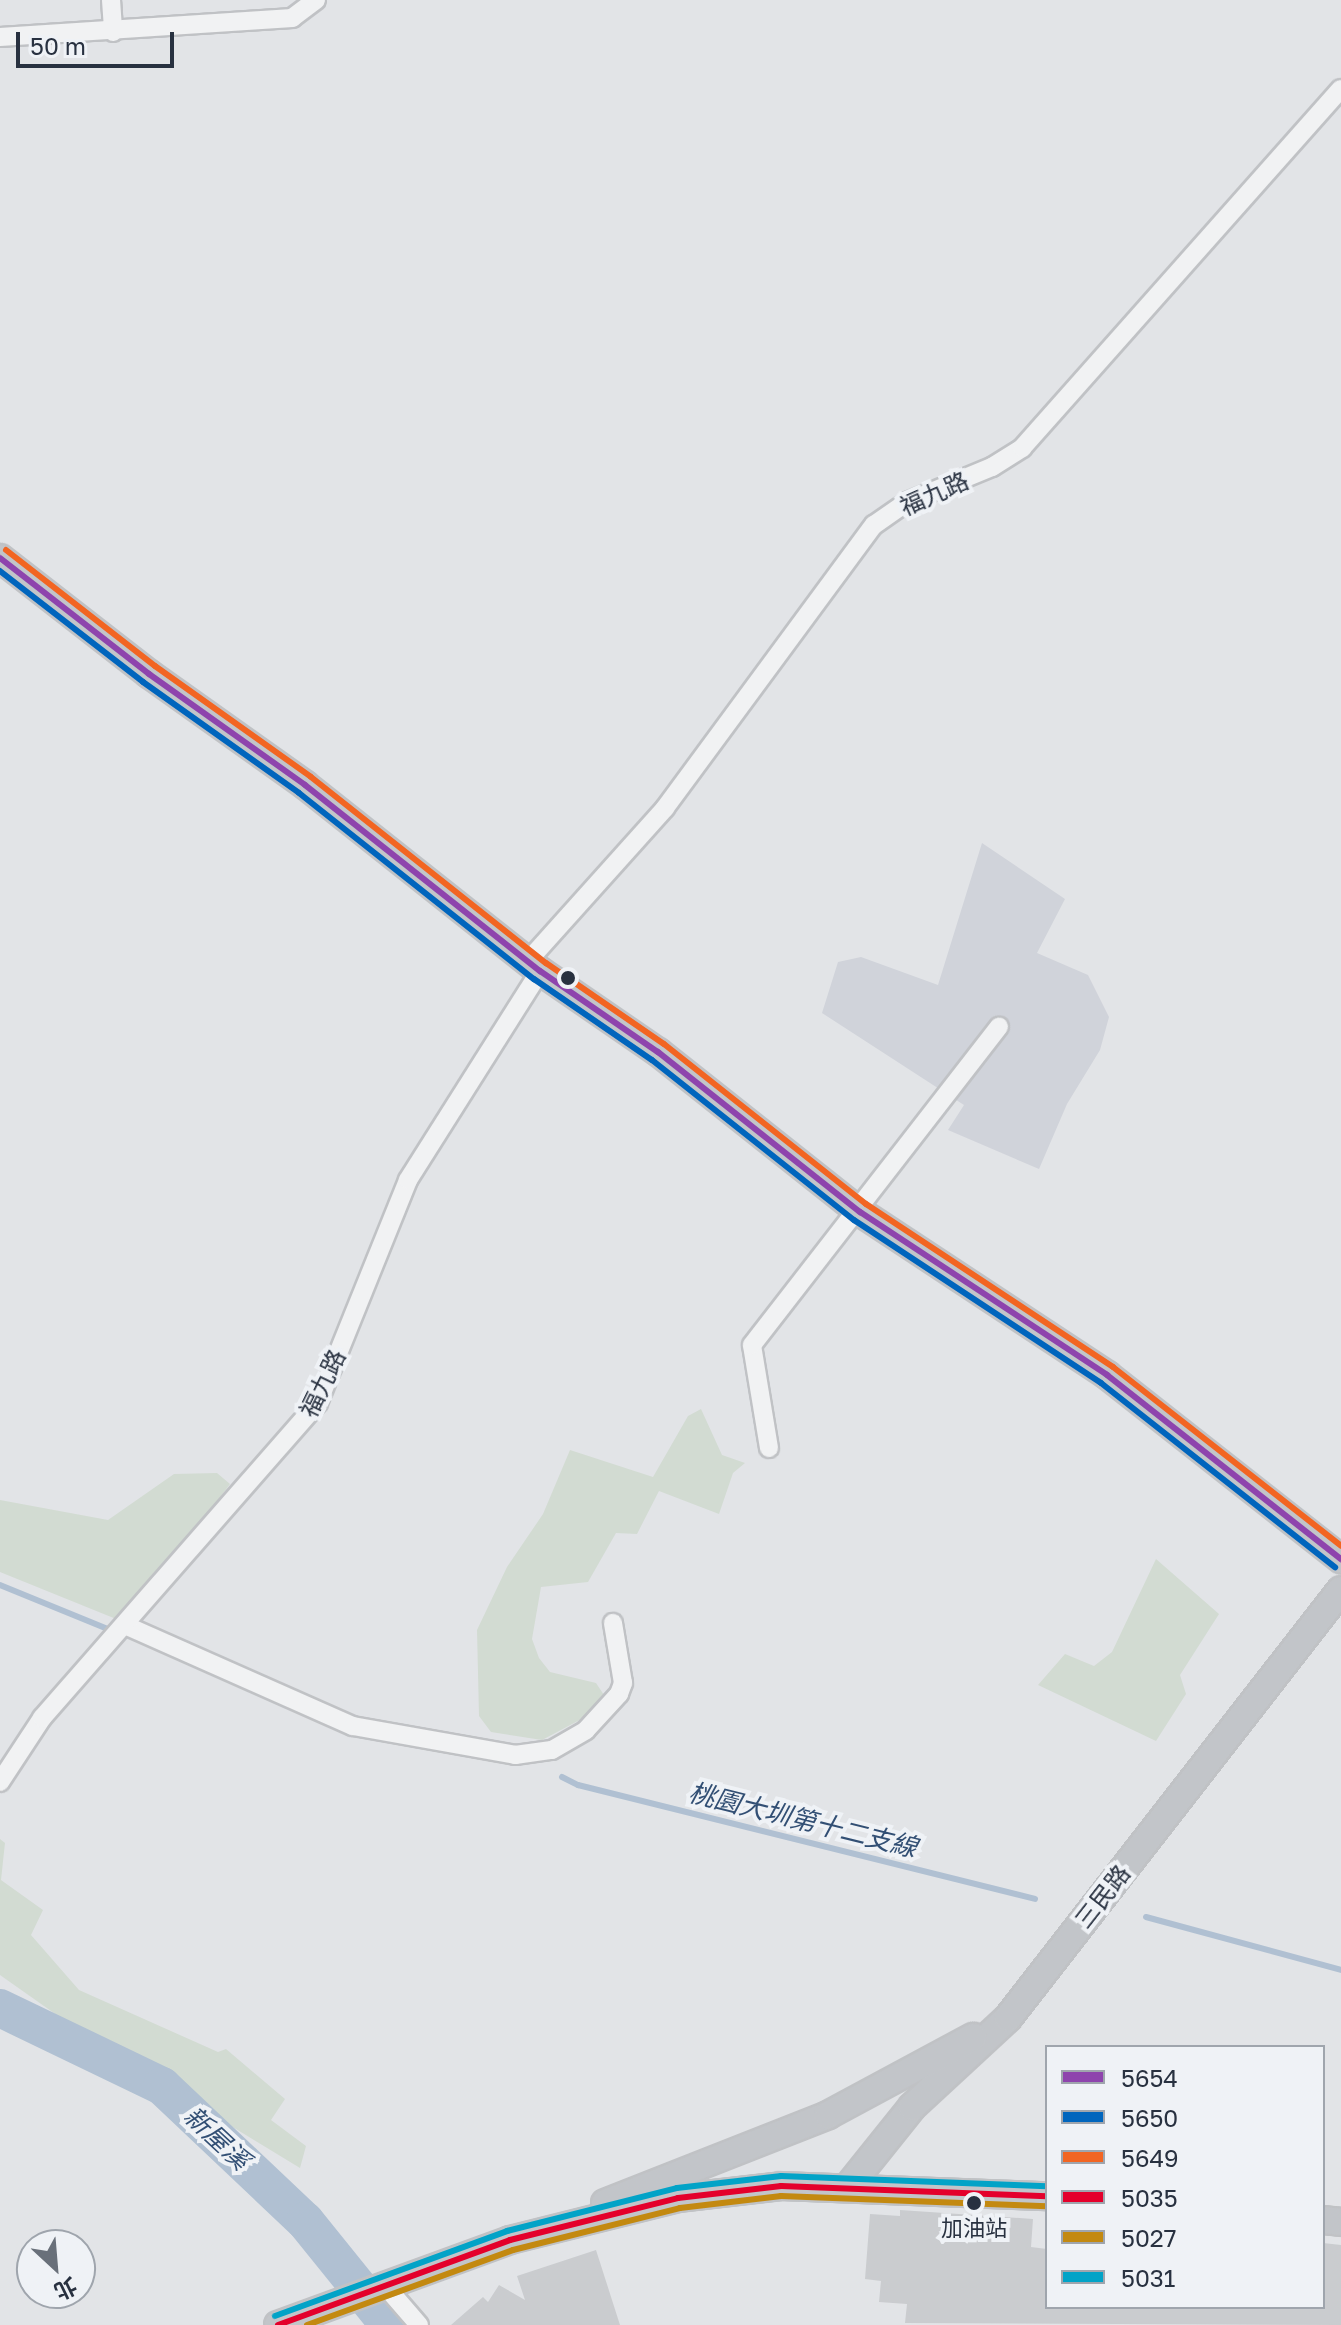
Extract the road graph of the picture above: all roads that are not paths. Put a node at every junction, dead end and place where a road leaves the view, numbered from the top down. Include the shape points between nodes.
1 (111, 0) edge
2 (233, 0) edge
3 (316, 0) edge
4 (239, 19) junction
5 (113, 32) junction
6 (0, 37) edge
7 (1341, 89) edge
8 (0, 558) edge
9 (534, 967) junction
10 (999, 1027) dead end
11 (860, 1212) junction
12 (769, 1448) dead end
13 (1341, 1559) edge
14 (1341, 1590) edge
15 (613, 1623) dead end
16 (127, 1626) junction
17 (0, 1782) edge
18 (1008, 2018) junction
19 (848, 2187) junction
20 (1045, 2196) edge
21 (510, 2240) junction
22 (386, 2288) junction
23 (284, 2323) edge
24 (419, 2325) edge

1 - 5 street
2 - 4 street
3 - 4 street via 292,18
4 - 5 street
5 - 6 street
7 - 9 street, 福九路 via 1022,448 992,467 907,502 874,525 665,808
8 - 9 main road via 149,674 305,785
9 - 11 main road via 658,1052
9 - 16 street, 福九路 via 408,1180 318,1403 298,1432 206,1526
10 - 11 street
11 - 12 street via 752,1345
11 - 13 main road via 1107,1375
14 - 18 main road, 三民路
15 - 16 street via 623,1683 619,1694 586,1730 552,1750 515,1755 353,1726
16 - 17 street, 福九路 via 42,1718
18 - 19 main road, 三民路 via 912,2107
18 - 21 main road via 828,2115
19 - 20 main road
19 - 21 main road via 781,2186 678,2198
21 - 22 main road
22 - 23 main road
22 - 24 street

